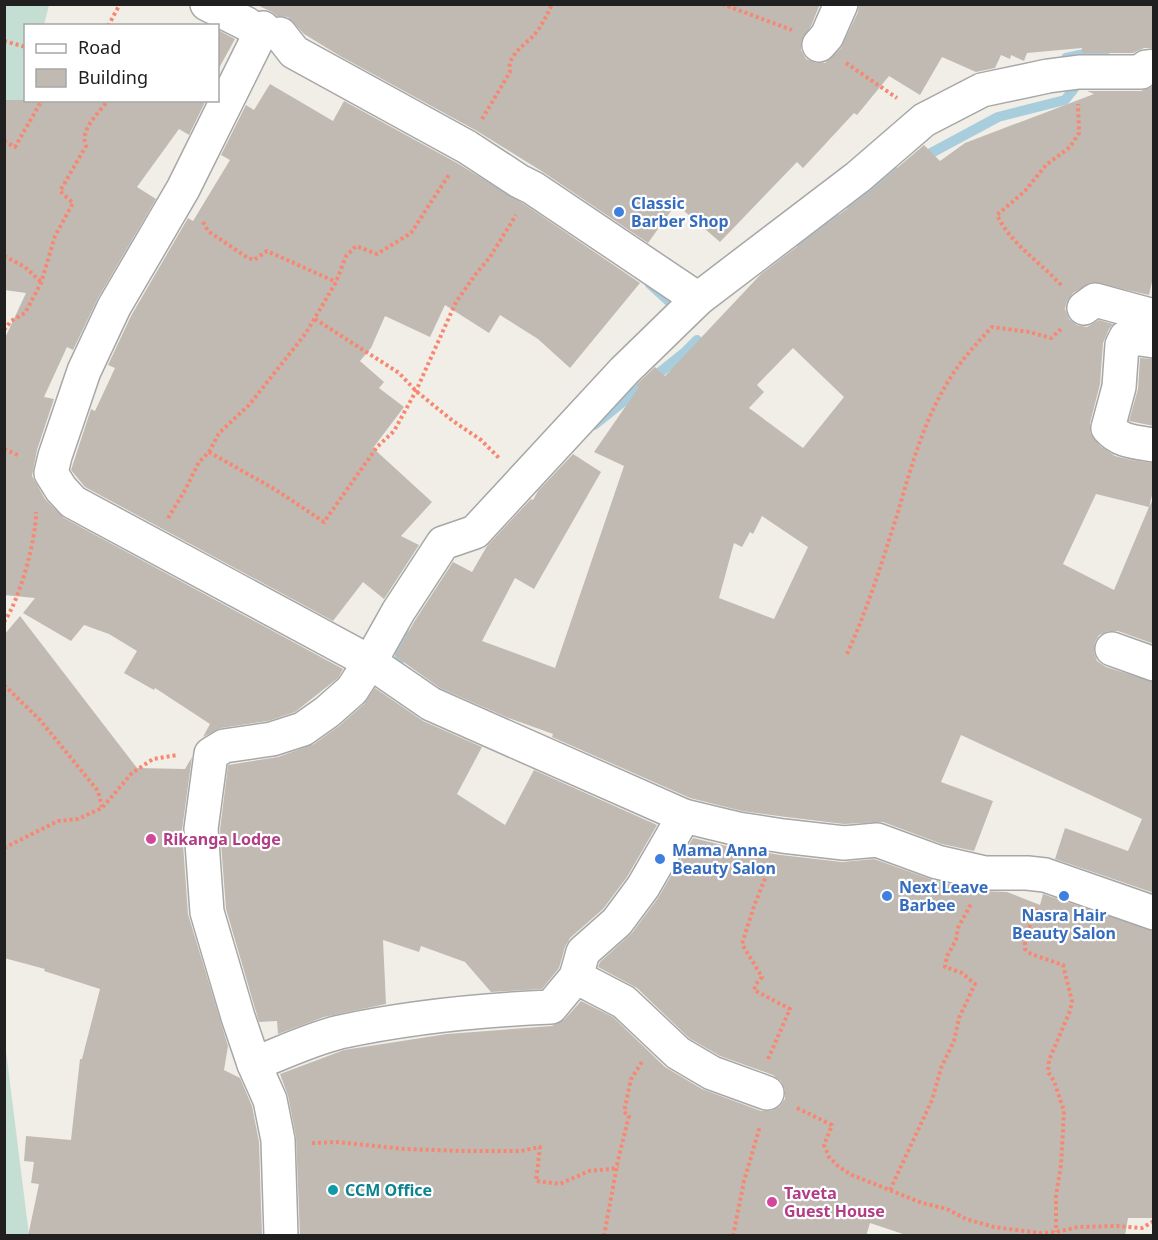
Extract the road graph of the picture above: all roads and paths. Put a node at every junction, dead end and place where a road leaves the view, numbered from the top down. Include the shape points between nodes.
1 (120, 4) edge
2 (207, 4) edge
3 (552, 4) edge
4 (722, 4) edge
5 (841, 4) edge
6 (109, 24) edge
7 (263, 29) junction
8 (4, 41) edge
9 (819, 45) junction
10 (24, 46) edge
11 (1154, 66) edge
12 (1079, 72) junction
13 (41, 102) edge
14 (107, 102) edge
15 (924, 120) junction
16 (475, 134) junction
17 (4, 141) edge
18 (533, 188) junction
19 (183, 189) junction
20 (4, 256) edge
21 (336, 282) junction
22 (41, 283) junction
23 (698, 299) junction
24 (1084, 308) junction
25 (1154, 316) edge
26 (315, 319) junction
27 (4, 330) edge
28 (1154, 341) edge
29 (416, 391) junction
30 (1154, 445) edge
31 (209, 452) junction
32 (530, 473) junction
33 (36, 504) dead end
34 (151, 543) junction
35 (4, 622) edge
36 (1112, 649) dead end
37 (847, 654) dead end
38 (370, 662) junction
39 (1154, 664) edge
40 (4, 685) edge
41 (211, 754) junction
42 (102, 808) junction
43 (684, 816) junction
44 (783, 836) junction
45 (4, 848) edge
46 (985, 873) junction
47 (1045, 875) junction
48 (1154, 913) edge
49 (576, 976) junction
50 (653, 1031) junction
51 (254, 1064) junction
52 (767, 1093) junction
53 (278, 1140) junction
54 (618, 1166) junction
55 (890, 1190) junction
56 (1154, 1221) edge
57 (1056, 1232) junction
58 (280, 1236) edge
59 (604, 1236) edge
60 (733, 1236) edge

1 - 6 path
2 - 7 street
3 - 16 path via 535,34 512,58 510,72
4 - 9 path via 794,30
5 - 9 street
7 - 16 street via 294,52
7 - 19 street
8 - 10 path
9 - 15 path
11 - 12 street via 1141,72
12 - 15 street via 982,90
12 - 24 path via 1079,134 997,215 1028,254
13 - 17 path via 15,147
14 - 22 path via 85,132 86,146 60,191 73,203 54,236
15 - 23 street via 858,177
16 - 18 street via 519,181
16 - 21 path via 411,233 377,254 356,246 346,256
18 - 23 street
18 - 29 path via 490,258 456,302
19 - 21 path via 199,200 208,231 248,258 254,260 267,250
19 - 34 street via 114,307 84,371 51,473 73,502
20 - 22 path via 25,267
21 - 26 path
22 - 27 path via 25,313
23 - 32 street via 624,370
24 - 25 street via 1095,300
24 - 37 path via 1051,338 992,327 961,362 938,399 919,444
26 - 29 path via 399,373
26 - 31 path via 249,405 219,433
28 - 30 street via 1126,338 1122,345 1119,387 1108,428 1115,436
29 - 31 path via 394,431 377,447 324,522
29 - 32 path via 481,440 502,461
31 - 34 path via 199,462
32 - 38 street via 475,532 443,543
33 - 35 path via 36,523 20,589
34 - 38 street
36 - 39 street
38 - 41 street via 352,690 303,729 272,739 224,746
38 - 43 street via 431,704
40 - 42 path via 40,720 98,791
41 - 42 path via 153,759 132,773
41 - 51 street via 201,829 207,912
42 - 45 path via 78,819 58,821
43 - 44 street
43 - 49 street via 617,922 583,952
44 - 46 street via 844,843 877,840 938,862
44 - 52 path via 742,944 762,977 754,990 790,1008 760,1076
46 - 47 street
46 - 55 path via 958,928 945,968 962,973 975,984 959,1018 932,1100
47 - 48 street
47 - 57 path via 1024,945 1031,954 1063,965 1072,1001 1048,1071 1064,1111
49 - 50 street via 624,1002
49 - 51 street via 551,1007 410,1021 339,1033
50 - 52 street via 678,1053 712,1073
50 - 54 path via 646,1056 632,1079
51 - 53 street via 270,1101
52 - 55 path via 832,1125 824,1145 829,1156 852,1175
52 - 60 path
53 - 54 path via 463,1151 540,1148 536,1181 560,1184 589,1171
53 - 58 street
54 - 59 path
55 - 57 path via 994,1227
56 - 57 path via 1142,1228 1078,1227

